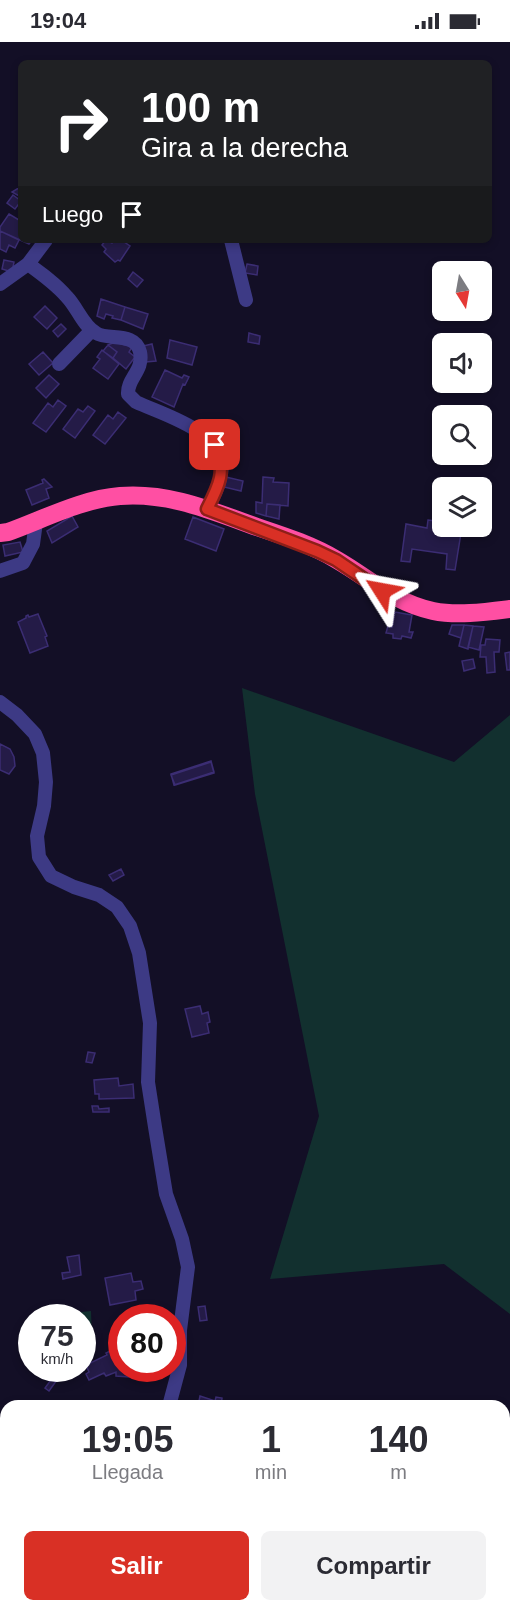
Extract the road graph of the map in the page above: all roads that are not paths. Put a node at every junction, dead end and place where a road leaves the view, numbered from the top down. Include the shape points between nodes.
1 (44, 243) edge
2 (232, 243) edge
3 (28, 264) junction
4 (0, 284) edge
5 (246, 300) dead end
6 (92, 330) junction
7 (59, 364) dead end
8 (207, 509) junction
9 (36, 522) junction
10 (0, 533) edge
11 (0, 572) edge
12 (510, 609) edge
13 (0, 702) edge
14 (171, 1400) edge

1 - 3 street
2 - 5 street
3 - 4 street
3 - 6 street via 67,297
6 - 7 street
6 - 8 street via 97,335 130,340 140,350 140,368 127,387 136,402 200,432 215,445 221,457 221,473
8 - 9 highway via 160,496 119,496 98,499
8 - 12 highway via 327,555 382,591 409,603 444,612
9 - 10 highway
9 - 11 street via 33,544 23,563
13 - 14 street via 35,734 43,753 46,782 37,836 39,857 51,876 117,907 130,926 139,952 150,1023 148,1082 166,1194 188,1267 180,1365

